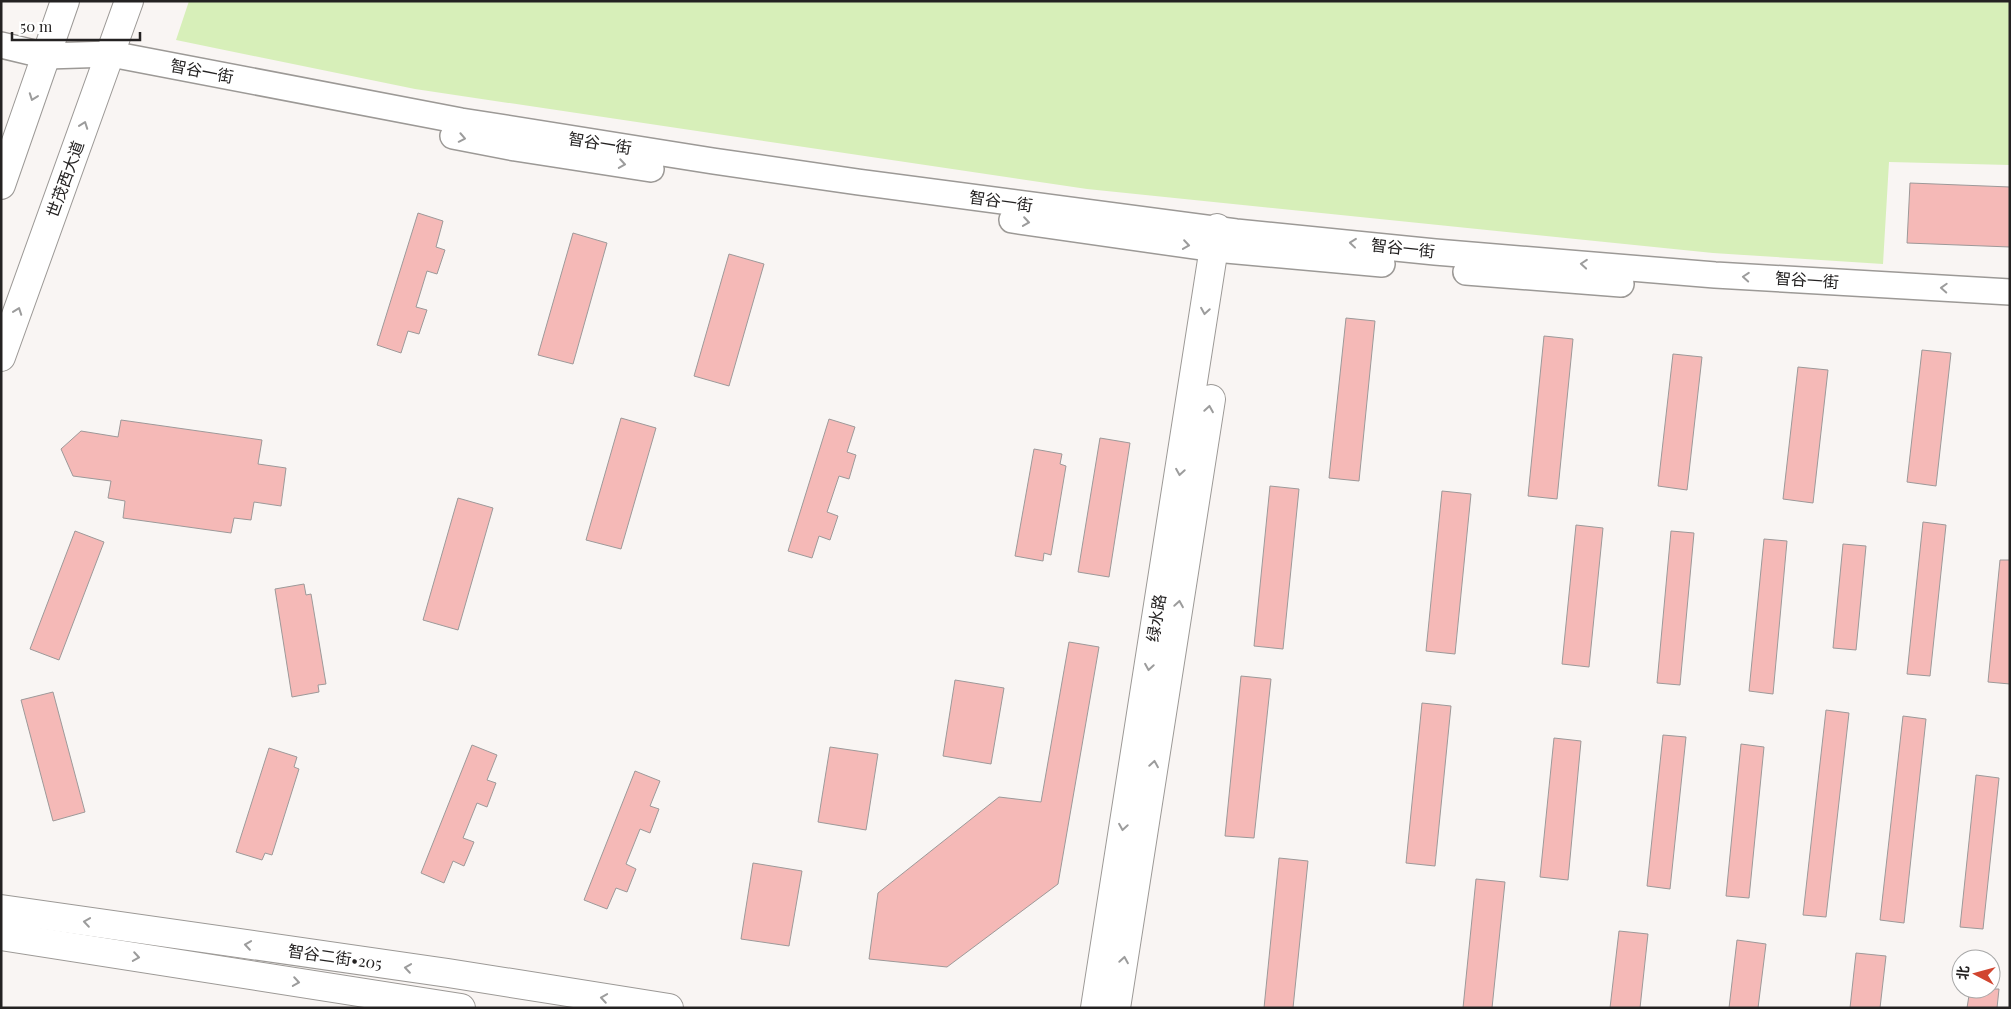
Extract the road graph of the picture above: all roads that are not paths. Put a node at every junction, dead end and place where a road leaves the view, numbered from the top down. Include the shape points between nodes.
1 (66, 1) edge
2 (129, 1) edge
3 (1, 45) edge
4 (47, 56) junction
5 (108, 61) junction
6 (1, 185) edge
7 (1226, 240) junction
8 (2010, 292) edge
9 (2010, 308) edge
10 (1, 357) edge
11 (1, 909) edge
12 (1, 936) edge
13 (448, 974) junction
14 (448, 1007) edge
15 (669, 1008) edge
16 (1095, 1008) edge
17 (1116, 1008) edge

1 - 4 main road
2 - 5 main road, 世茂西大道
3 - 4 street, 智谷一街
4 - 5 street, 智谷一街
4 -> 6 main road
5 - 7 street, 智谷一街 via 515,148 768,186
10 -> 5 main road, 世茂西大道
8 -> 7 street, 智谷一街 via 1715,275 1436,252
7 - 9 street, 智谷一街 via 1544,279
7 -> 16 main road, 绿水路
17 -> 7 main road, 绿水路
13 -> 11 main road, 智谷二街•205
12 -> 14 main road, 智谷二街•205
13 - 14 street
15 -> 13 main road, 智谷二街•205

